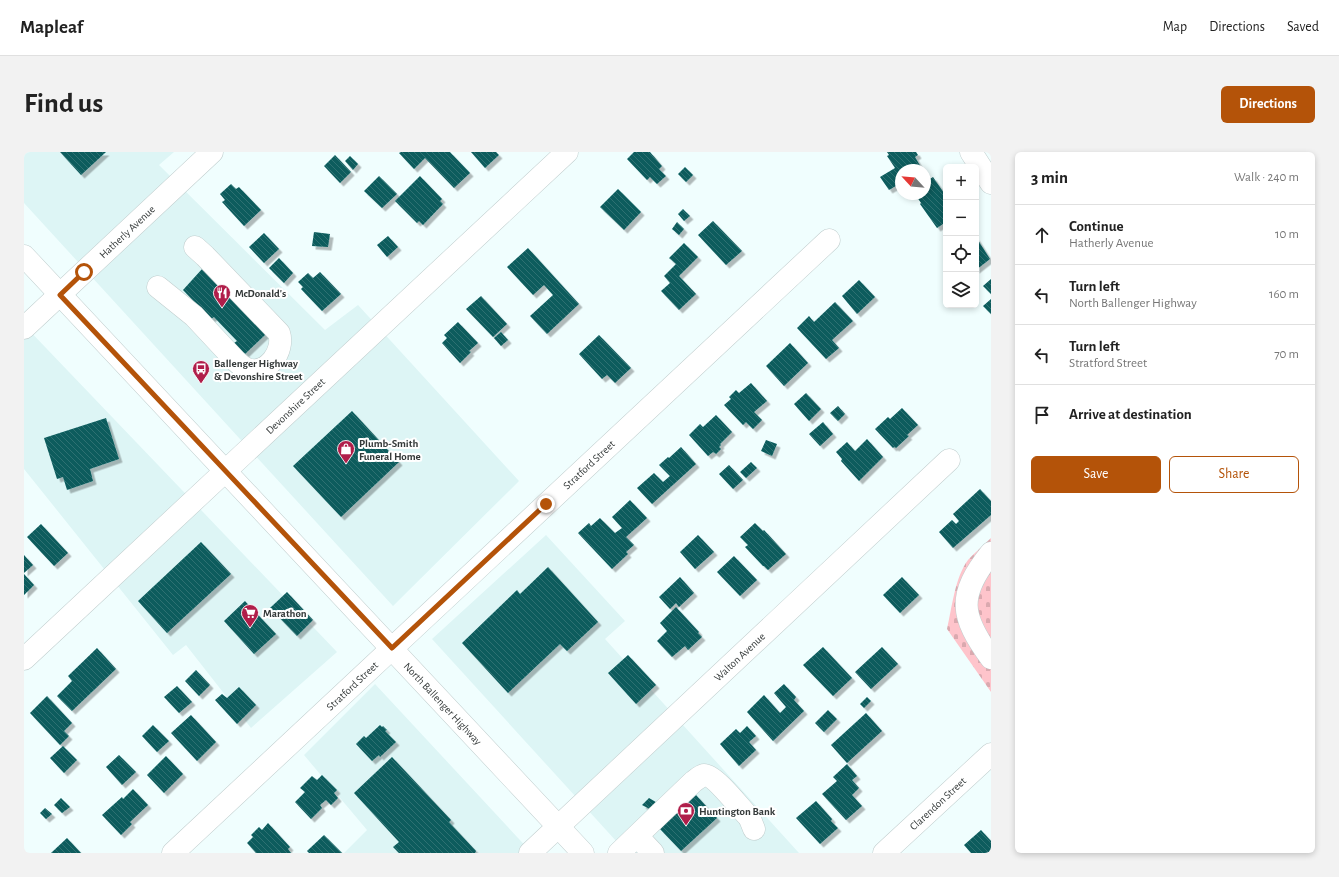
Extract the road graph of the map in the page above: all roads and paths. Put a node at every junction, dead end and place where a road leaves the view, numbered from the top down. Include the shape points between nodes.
1 (212, 152) edge
2 (567, 152) edge
3 (970, 152) edge
4 (991, 183) edge
5 (829, 240) dead end
6 (195, 247) dead end
7 (24, 256) edge
8 (158, 287) dead end
9 (60, 295) junction
10 (24, 328) edge
11 (949, 460) dead end
12 (226, 471) junction
13 (991, 553) edge
14 (392, 648) junction
15 (991, 658) edge
16 (24, 659) edge
17 (991, 754) edge
18 (558, 827) junction
19 (754, 830) dead end
20 (637, 836) junction
21 (173, 853) edge
22 (530, 853) edge
23 (583, 853) edge
24 (619, 853) edge
25 (653, 853) edge
26 (884, 853) edge

1 - 9 street, Hatherly Avenue
2 - 12 street, Devonshire Street
3 - 4 street
5 - 14 street, Stratford Street
6 - 8 street via 278,333 281,341 273,360 256,370 244,368 194,316
7 - 9 street, North Ballenger Highway
9 - 10 street, Hatherly Avenue
9 - 12 street, North Ballenger Highway
11 - 18 street, Walton Avenue
12 - 14 street, North Ballenger Highway
12 - 16 street, Devonshire Street
13 - 15 street via 971,582 967,605 973,630
14 - 18 street, North Ballenger Highway
14 - 21 street, Stratford Street
17 - 26 street, Clarendon Street
18 - 22 street, Walton Avenue
18 - 23 street, North Ballenger Highway
19 - 20 street via 748,816 716,781 704,775 693,782
20 - 24 street
20 - 25 street

